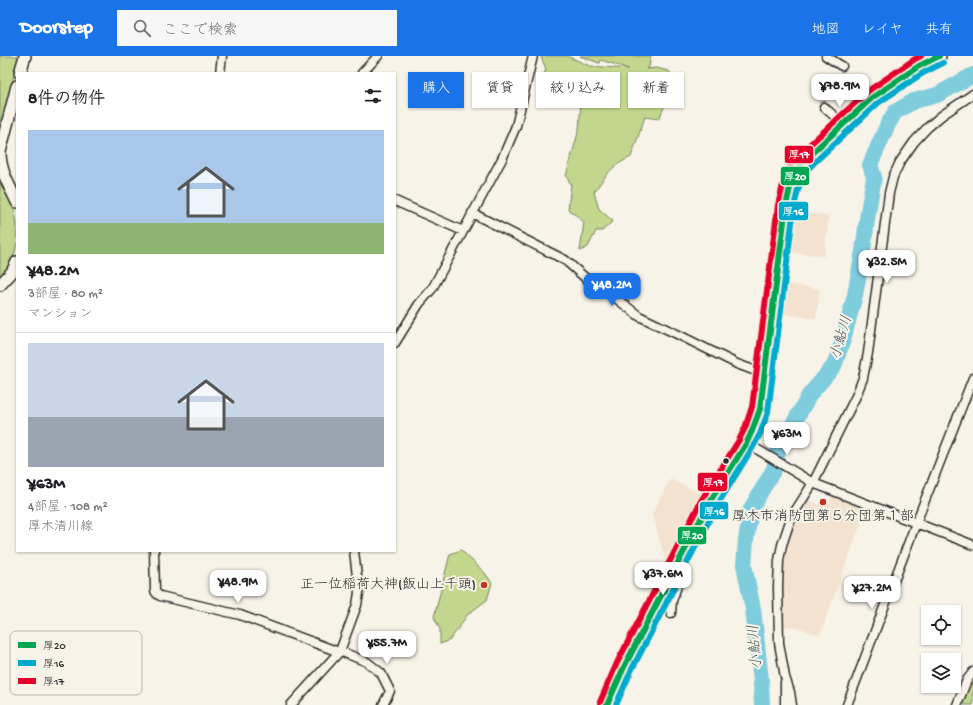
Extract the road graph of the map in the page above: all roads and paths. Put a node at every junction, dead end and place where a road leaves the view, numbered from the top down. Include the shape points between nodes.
1 (25, 56) edge
2 (222, 56) edge
3 (378, 56) edge
4 (533, 56) edge
5 (826, 56) edge
6 (939, 56) edge
7 (842, 66) dead end
8 (20, 72) edge
9 (220, 72) edge
10 (363, 72) edge
11 (16, 90) edge
12 (973, 94) edge
13 (824, 107) dead end
14 (843, 124) junction
15 (16, 200) edge
16 (396, 201) edge
17 (472, 213) junction
18 (463, 231) junction
19 (16, 264) edge
20 (0, 285) edge
21 (396, 341) edge
22 (764, 374) junction
23 (973, 378) edge
24 (750, 446) junction
25 (811, 482) junction
26 (916, 523) junction
27 (973, 545) edge
28 (154, 552) edge
29 (354, 552) edge
30 (672, 576) junction
31 (673, 611) dead end
32 (339, 652) junction
33 (973, 672) edge
34 (785, 677) junction
35 (291, 705) edge
36 (383, 705) edge
37 (607, 705) edge
38 (785, 705) edge
39 (792, 705) edge
40 (847, 705) edge
41 (957, 705) edge

1 - 8 street
2 - 9 street
3 - 10 street
4 - 17 street via 516,126 502,159
5 - 7 street
6 - 14 main road via 884,89
11 - 15 street via 0,160
12 - 25 street via 927,128 914,142 892,177 868,353 862,378 856,396
13 - 14 street
14 - 22 main road via 800,165 790,188
16 - 18 street
17 - 18 street
17 - 22 street via 565,260 590,282 604,289 639,316 737,364
18 - 21 street via 432,289 419,304
19 - 20 street
22 - 24 main road via 760,409
23 - 26 street
24 - 25 street
24 - 30 main road via 709,503
25 - 26 street
25 - 34 street via 788,524 779,560 778,624
26 - 27 street
26 - 40 street
28 - 32 street via 155,591 160,596 240,615
29 - 32 street via 359,594
30 - 31 street via 678,583 672,601
30 - 37 main road
32 - 35 street
32 - 36 street via 367,662 381,673 390,692
33 - 41 street
34 - 38 street
34 - 39 street

